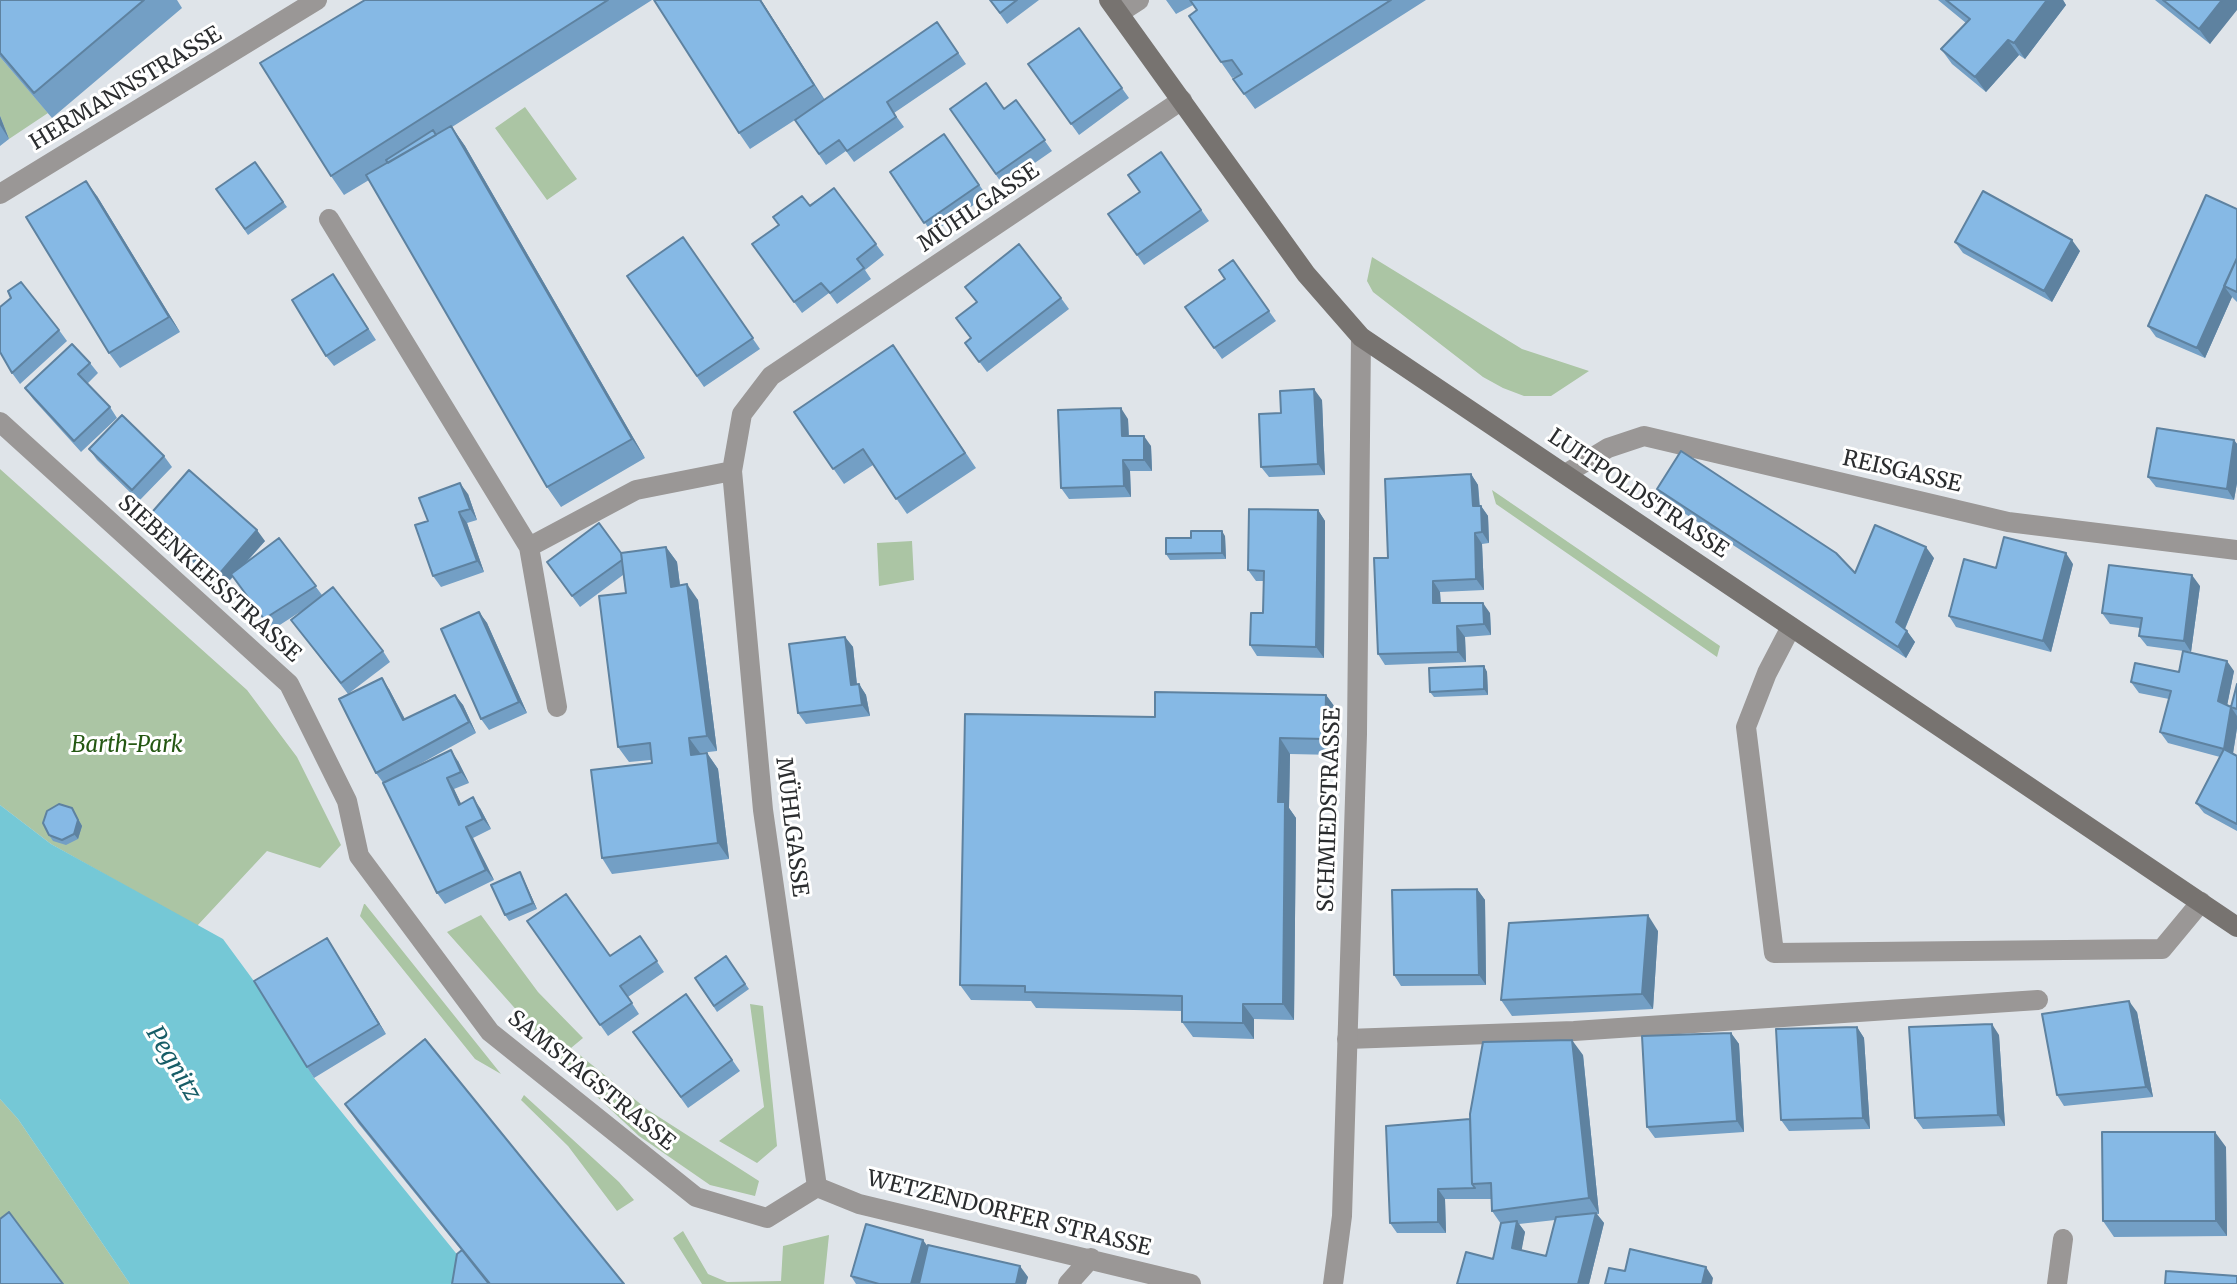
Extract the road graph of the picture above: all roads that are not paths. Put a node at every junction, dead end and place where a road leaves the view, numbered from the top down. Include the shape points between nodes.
1 (317, 0) edge
2 (1139, 0) edge
3 (1114, 6) edge
4 (1182, 100) junction
5 (0, 194) edge
6 (329, 219) dead end
7 (1361, 337) junction
8 (0, 422) edge
9 (732, 471) junction
10 (1567, 473) junction
11 (529, 547) junction
12 (2237, 550) edge
13 (1791, 627) junction
14 (557, 707) dead end
15 (347, 801) joint
16 (2201, 902) junction
17 (2237, 927) edge
18 (2038, 1000) dead end
19 (1347, 1039) junction
20 (817, 1187) junction
21 (2063, 1239) dead end
22 (1091, 1258) junction
23 (1068, 1284) edge
24 (1191, 1284) edge
25 (1333, 1284) edge
26 (2057, 1284) edge

1 - 5 street, HERMANNSTRASSE
2 - 3 street
3 - 4 main road, LUITPOLDSTRASSE
4 - 7 main road, LUITPOLDSTRASSE via 1306,274
4 - 9 street, MÜHLGASSE via 771,376 742,414
6 - 11 street
7 - 10 main road, LUITPOLDSTRASSE
7 - 19 street, SCHMIEDSTRASSE
8 - 15 street, SIEBENKEESSTRASSE via 289,684
9 - 11 street via 636,490
9 - 20 street, MÜHLGASSE via 763,810
10 - 12 street, REISGASSE via 1608,448 1644,436 2008,522
10 - 13 main road, LUITPOLDSTRASSE
11 - 14 street
13 - 16 main road, LUITPOLDSTRASSE
13 - 16 street via 1746,727 1774,953 2162,949
15 - 20 street, SAMSTAGSTRASSE via 359,856 490,1032 576,1104 696,1197 767,1218
16 - 17 main road, LUITPOLDSTRASSE
18 - 19 street via 1574,1031
19 - 25 street, SCHMIEDSTRASSE via 1342,1216
20 - 22 street, WETZENDORFER STRASSE via 859,1204
21 - 26 street
22 - 23 street
22 - 24 street, WETZENDORFER STRASSE

